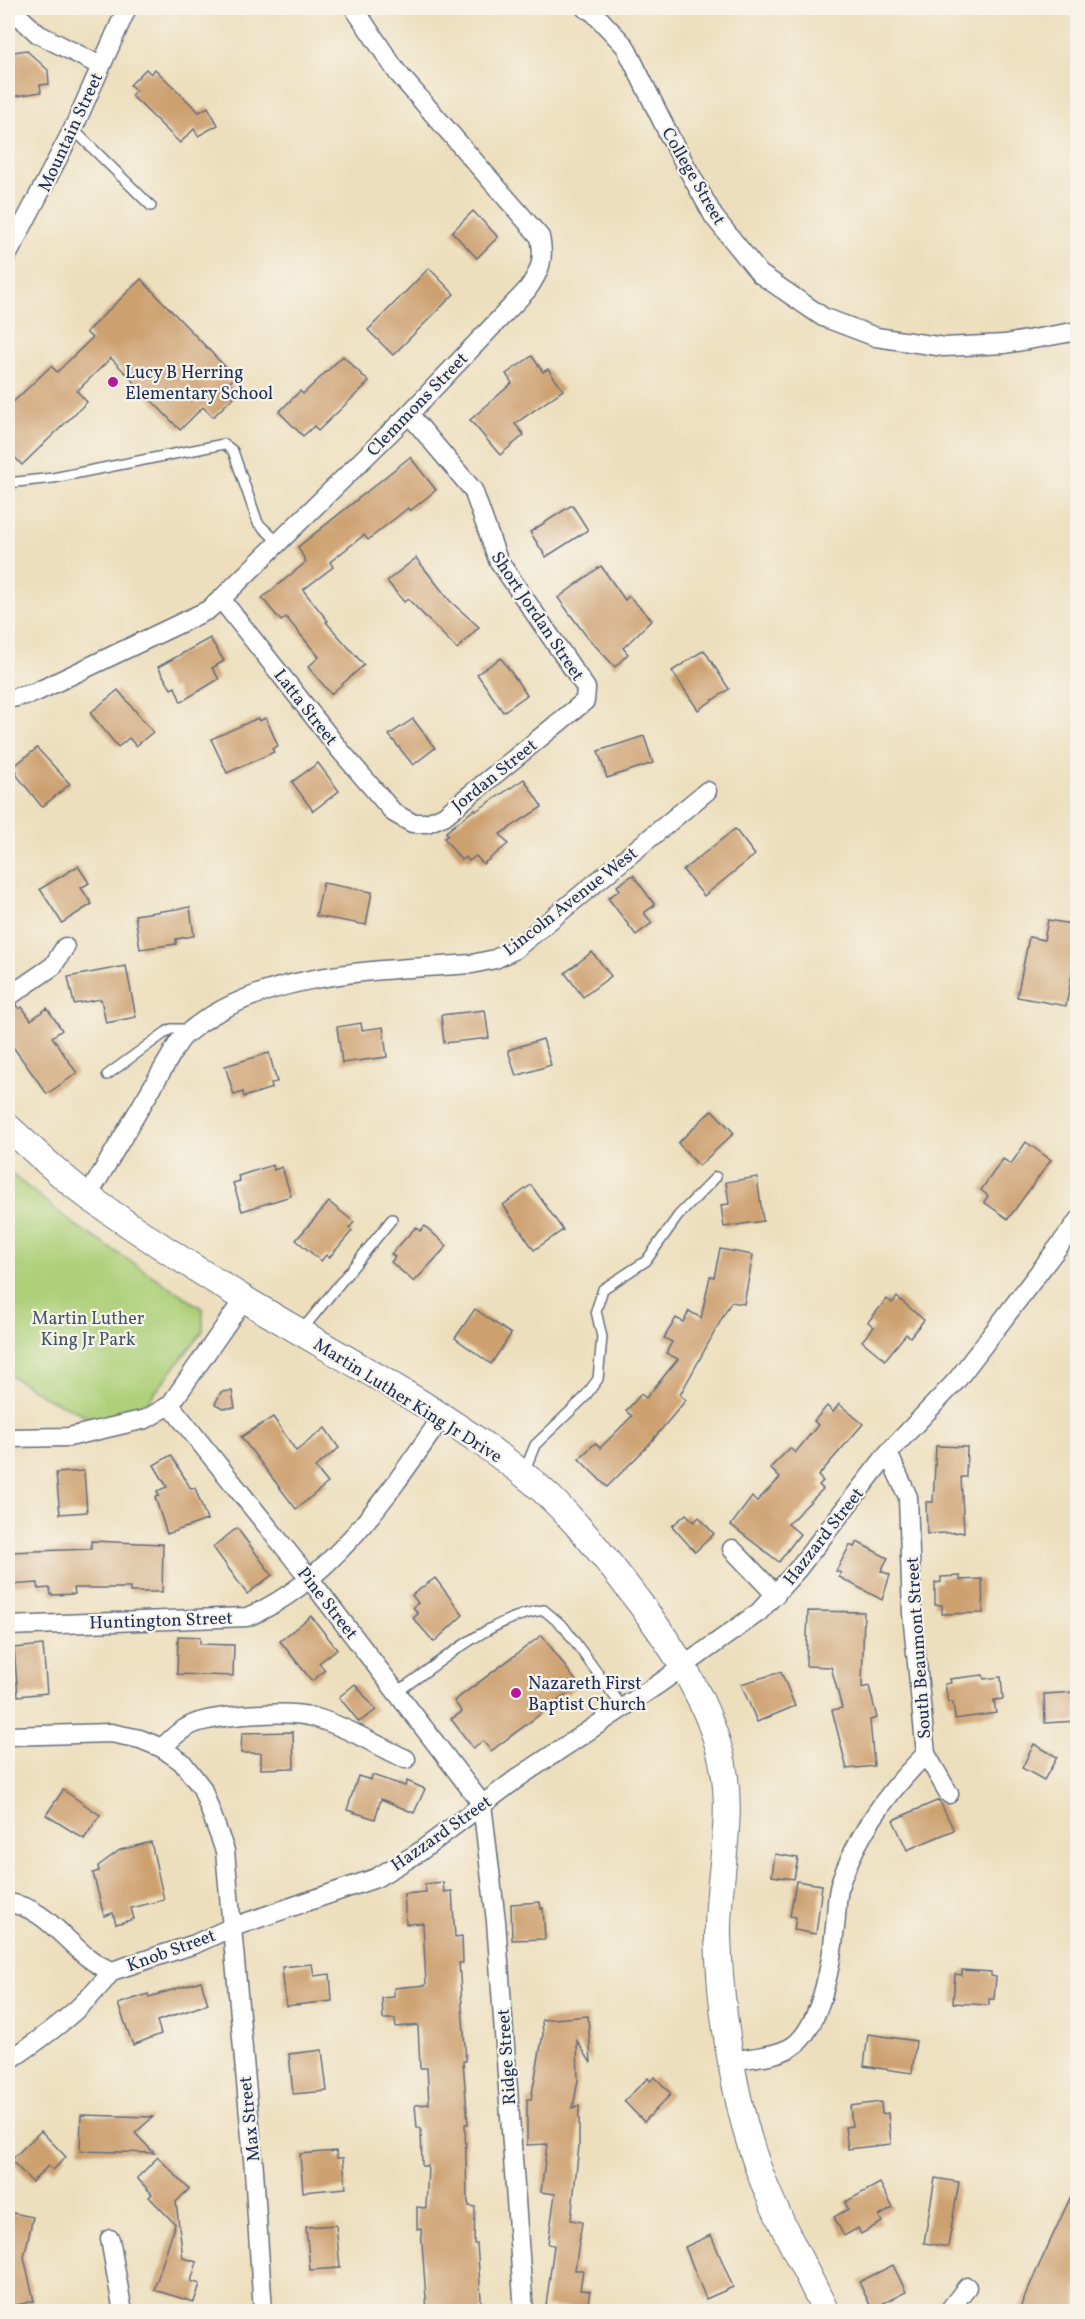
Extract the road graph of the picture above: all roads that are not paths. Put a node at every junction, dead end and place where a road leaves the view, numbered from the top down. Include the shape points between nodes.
1 (10, 8) edge
2 (127, 8) edge
3 (354, 8) edge
4 (585, 8) edge
5 (101, 66) junction
6 (73, 129) junction
7 (151, 206) dead end
8 (8, 254) edge
9 (1077, 331) edge
10 (409, 414) junction
11 (8, 483) edge
12 (278, 542) junction
13 (221, 599) junction
14 (8, 699) edge
15 (585, 701) joint
16 (707, 790) dead end
17 (394, 813) joint
18 (65, 947) dead end
19 (8, 998) edge
20 (193, 1030) junction
21 (107, 1075) dead end
22 (8, 1127) edge
23 (716, 1177) dead end
24 (88, 1196) junction
25 (392, 1219) dead end
26 (1077, 1221) edge
27 (244, 1299) junction
28 (300, 1332) junction
29 (170, 1405) junction
30 (442, 1417) junction
31 (8, 1438) edge
32 (888, 1453) junction
33 (523, 1474) junction
34 (732, 1549) dead end
35 (309, 1578) junction
36 (776, 1595) junction
37 (8, 1626) edge
38 (684, 1666) junction
39 (397, 1692) junction
40 (623, 1708) junction
41 (8, 1736) edge
42 (162, 1748) junction
43 (926, 1754) junction
44 (406, 1759) dead end
45 (949, 1794) dead end
46 (482, 1804) junction
47 (8, 1903) edge
48 (230, 1928) junction
49 (112, 1971) junction
50 (8, 2061) edge
51 (731, 2061) junction
52 (110, 2239) dead end
53 (967, 2287) dead end
54 (821, 2310) edge
55 (123, 2312) edge
56 (263, 2312) edge
57 (524, 2312) edge
58 (948, 2312) edge

1 - 5 street via 38,34
2 - 5 street, Mountain Street
3 - 10 street, Clemmons Street via 397,72 540,237 544,253 539,273 527,290
4 - 9 street, College Street via 625,46 714,217 760,274 823,316 876,337 944,347 1005,344
5 - 6 street, Mountain Street
6 - 7 lane
6 - 8 street, Mountain Street
10 - 12 street, Clemmons Street
10 - 15 street, Short Jordan Street via 473,490 498,560 586,688
11 - 12 lane via 53,478 224,444 233,451 258,523
12 - 13 street, Clemmons Street
13 - 14 street, Clemmons Street via 208,610 34,693
13 - 17 street, Latta Street
15 - 17 street, Jordan Street via 444,816 427,823 412,823
16 - 20 street, Lincoln Avenue West via 514,950 495,960 323,976 245,999
18 - 19 street via 53,966
20 - 21 lane via 171,1029
20 - 24 street, Lincoln Avenue West via 170,1057
22 - 24 main road, Martin Luther King Jr Drive
23 - 33 lane via 678,1216 646,1261 603,1289 596,1311 602,1337 598,1379 535,1445
24 - 27 main road, Martin Luther King Jr Drive
25 - 28 lane
26 - 32 street via 957,1380
27 - 28 main road, Martin Luther King Jr Drive
27 - 29 street
28 - 30 main road, Martin Luther King Jr Drive
29 - 31 street via 146,1419 69,1437
29 - 35 street, Pine Street
30 - 33 main road, Martin Luther King Jr Drive
30 - 35 street, Huntington Street via 396,1483 342,1547
32 - 36 street, Hazzard Street
32 - 43 street, South Beaumont Street via 908,1497 912,1613
33 - 38 main road, Martin Luther King Jr Drive via 570,1518 615,1570
34 - 36 street
35 - 37 street, Huntington Street via 263,1611 247,1617
35 - 39 street, Pine Street
36 - 38 street, Hazzard Street via 739,1628
38 - 40 street, Hazzard Street
38 - 51 main road, Martin Luther King Jr Drive via 722,1758 725,1853 718,1931
39 - 40 lane via 486,1632 521,1613 544,1610 564,1627
39 - 46 street, Pine Street
40 - 46 street, Hazzard Street
41 - 42 street via 111,1733
42 - 44 street via 183,1729 200,1722 304,1715
42 - 48 street via 182,1762 202,1788 225,1851
43 - 45 street
43 - 51 street, South Beaumont Street via 897,1781 873,1816 841,1879 834,1941 813,2020 796,2043 774,2053
46 - 48 street, Hazzard Street via 418,1853 376,1878
46 - 57 street, Ridge Street via 496,1921
47 - 49 street via 29,1908 45,1918 95,1965
48 - 49 street, Knob Street via 195,1944
48 - 56 street, Max Street via 254,2170
49 - 50 street via 73,2012
51 - 54 main road, Martin Luther King Jr Drive via 766,2190
52 - 55 street
53 - 58 street

